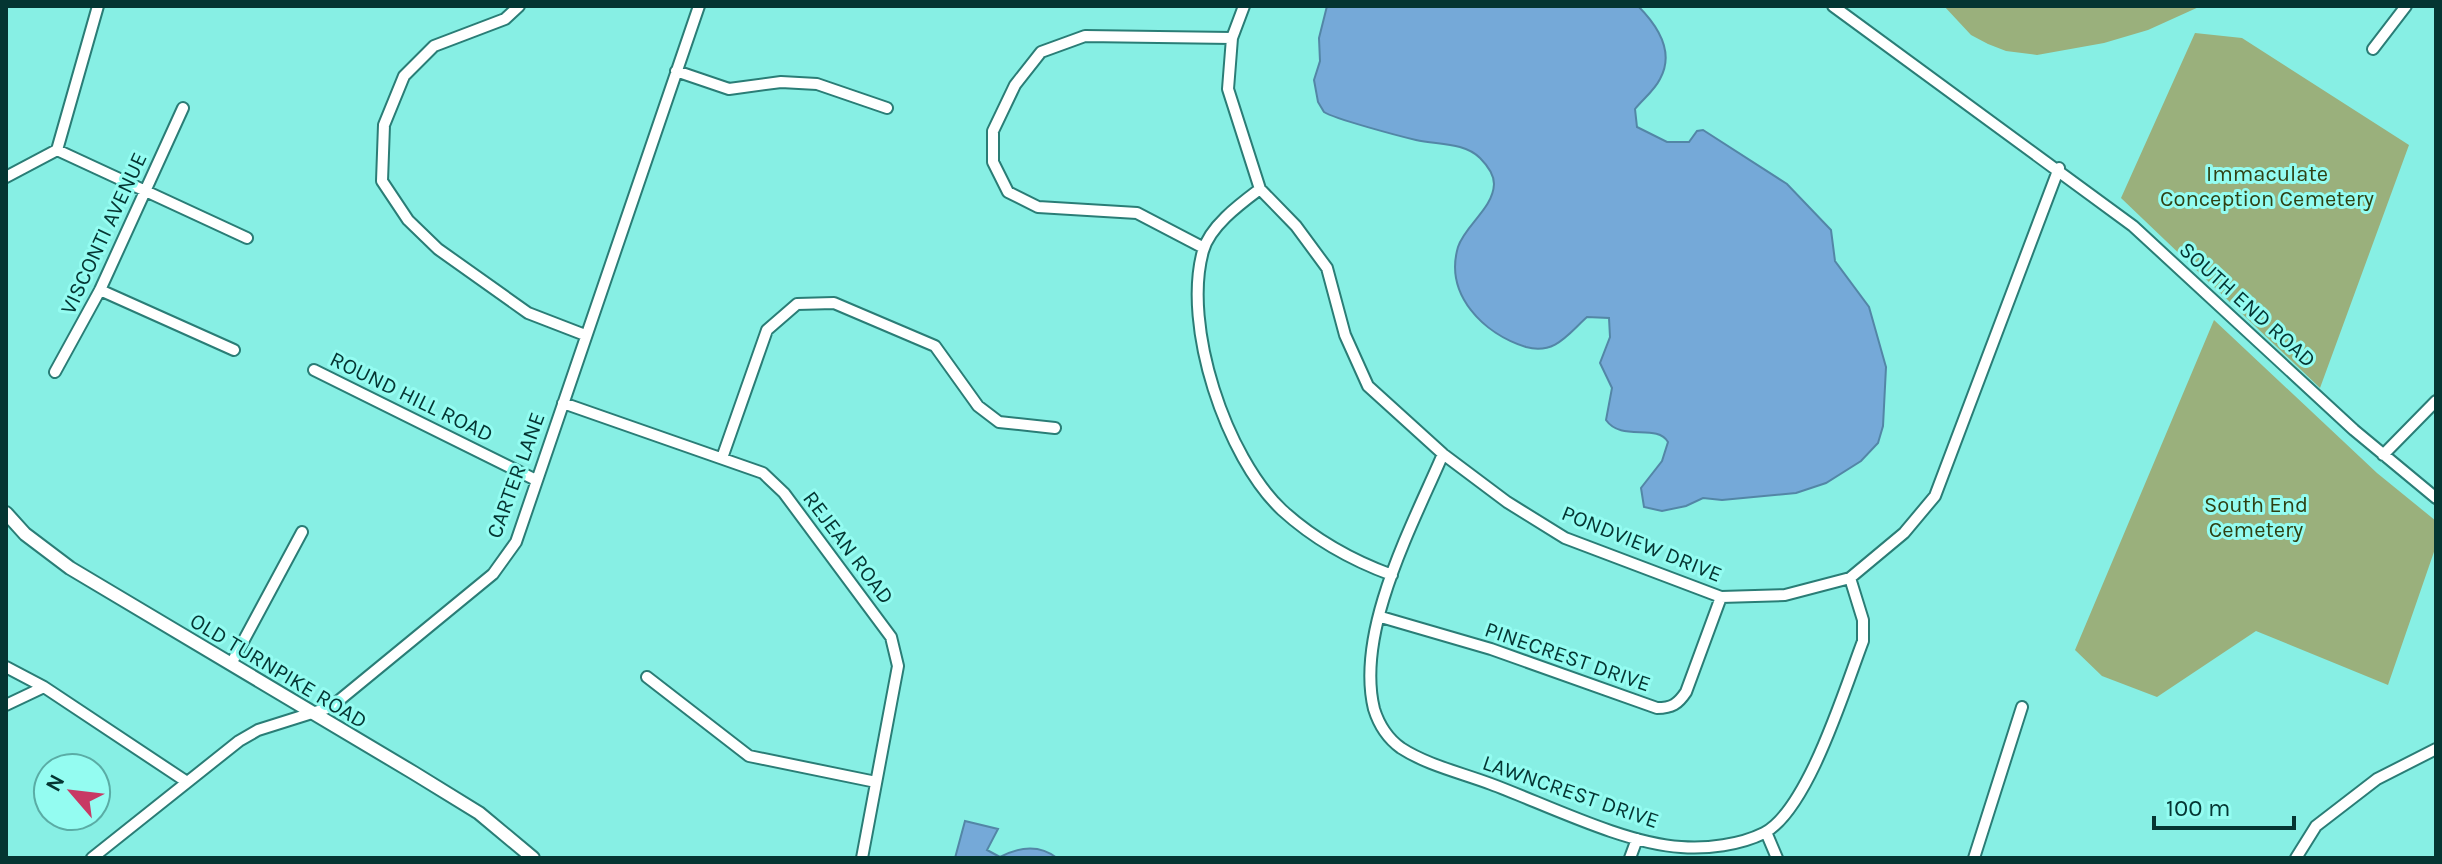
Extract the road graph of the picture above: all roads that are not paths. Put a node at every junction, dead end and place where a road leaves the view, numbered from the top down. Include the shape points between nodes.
1 (98, 6) edge
2 (519, 6) edge
3 (699, 6) edge
4 (1244, 6) edge
5 (1833, 6) edge
6 (2406, 6) edge
7 (1232, 38) junction
8 (2373, 49) dead end
9 (676, 71) junction
10 (183, 108) dead end
11 (887, 108) dead end
12 (57, 150) junction
13 (2059, 168) junction
14 (6, 177) edge
15 (1260, 189) junction
16 (145, 192) junction
17 (247, 238) dead end
18 (1204, 248) junction
19 (100, 290) junction
20 (585, 335) junction
21 (234, 350) dead end
22 (314, 370) dead end
23 (55, 372) dead end
24 (2436, 401) edge
25 (563, 403) junction
26 (1055, 428) dead end
27 (1443, 454) junction
28 (2383, 455) junction
29 (722, 458) junction
30 (536, 480) junction
31 (2436, 498) edge
32 (6, 513) edge
33 (302, 532) dead end
34 (1392, 575) junction
35 (1850, 578) junction
36 (1721, 597) junction
37 (1381, 617) junction
38 (231, 664) junction
39 (6, 667) edge
40 (647, 677) dead end
41 (44, 687) junction
42 (6, 705) edge
43 (2022, 707) dead end
44 (314, 715) junction
45 (2436, 749) edge
46 (187, 782) junction
47 (876, 782) junction
48 (1766, 832) junction
49 (1637, 839) junction
50 (92, 858) edge
51 (533, 858) edge
52 (862, 858) edge
53 (1630, 858) edge
54 (1777, 858) edge
55 (1974, 858) edge
56 (2296, 858) edge

1 - 12 street
2 - 20 street via 505,19 434,46 404,76 384,125 382,181 408,220 438,249 528,313
3 - 9 street, CARTER LANE
4 - 7 street, PONDVIEW DRIVE
5 - 13 street, SOUTH END ROAD
6 - 8 street
7 - 15 street, PONDVIEW DRIVE via 1228,89
7 - 18 street via 1085,36 1041,52 1015,85 993,131 993,162 1008,192 1038,207 1137,213
9 - 11 street via 729,89 781,82 817,84
9 - 20 street, CARTER LANE
10 - 16 street, VISCONTI AVENUE
12 - 14 street
12 - 16 street
13 - 28 street, SOUTH END ROAD via 2133,226
13 - 35 street, PONDVIEW DRIVE via 1935,496 1904,533
15 - 18 street via 1233,210
15 - 27 street, PONDVIEW DRIVE via 1327,268 1345,335 1368,386
16 - 17 street
16 - 19 street, VISCONTI AVENUE
18 - 34 street via 1196,295 1206,357 1228,430 1254,477 1316,538
19 - 21 street
19 - 23 street, VISCONTI AVENUE
20 - 25 street, CARTER LANE
22 - 30 street, ROUND HILL ROAD
24 - 28 street
25 - 29 street, REJEAN ROAD
25 - 30 street, CARTER LANE
26 - 29 street via 999,422 978,406 935,346 834,303 797,304 767,330
27 - 34 street, LAWNCREST DRIVE
27 - 36 street, PONDVIEW DRIVE via 1565,538
28 - 31 street, SOUTH END ROAD
29 - 47 street, REJEAN ROAD via 763,473 784,493 891,637 898,666
30 - 44 street, CARTER LANE via 516,542 493,574 331,707
32 - 38 main road, OLD TURNPIKE ROAD via 70,568
33 - 38 street
34 - 37 street, LAWNCREST DRIVE
35 - 36 street, PONDVIEW DRIVE via 1785,595
35 - 48 street via 1863,620 1863,641 1815,766 1802,791
36 - 37 street, PINECREST DRIVE via 1686,692 1668,708
37 - 49 street, LAWNCREST DRIVE via 1372,655 1373,705 1386,735 1421,758
38 - 44 main road, OLD TURNPIKE ROAD
39 - 41 street
40 - 47 street via 749,756
41 - 42 street
41 - 46 street
43 - 55 street
44 - 46 street, CARTER LANE via 258,730
44 - 51 main road, OLD TURNPIKE ROAD via 479,813
45 - 56 street via 2377,779 2316,826
46 - 50 street, CARTER LANE
47 - 52 street, REJEAN ROAD
48 - 49 street, LAWNCREST DRIVE via 1728,844 1680,847
48 - 54 street
49 - 53 street

